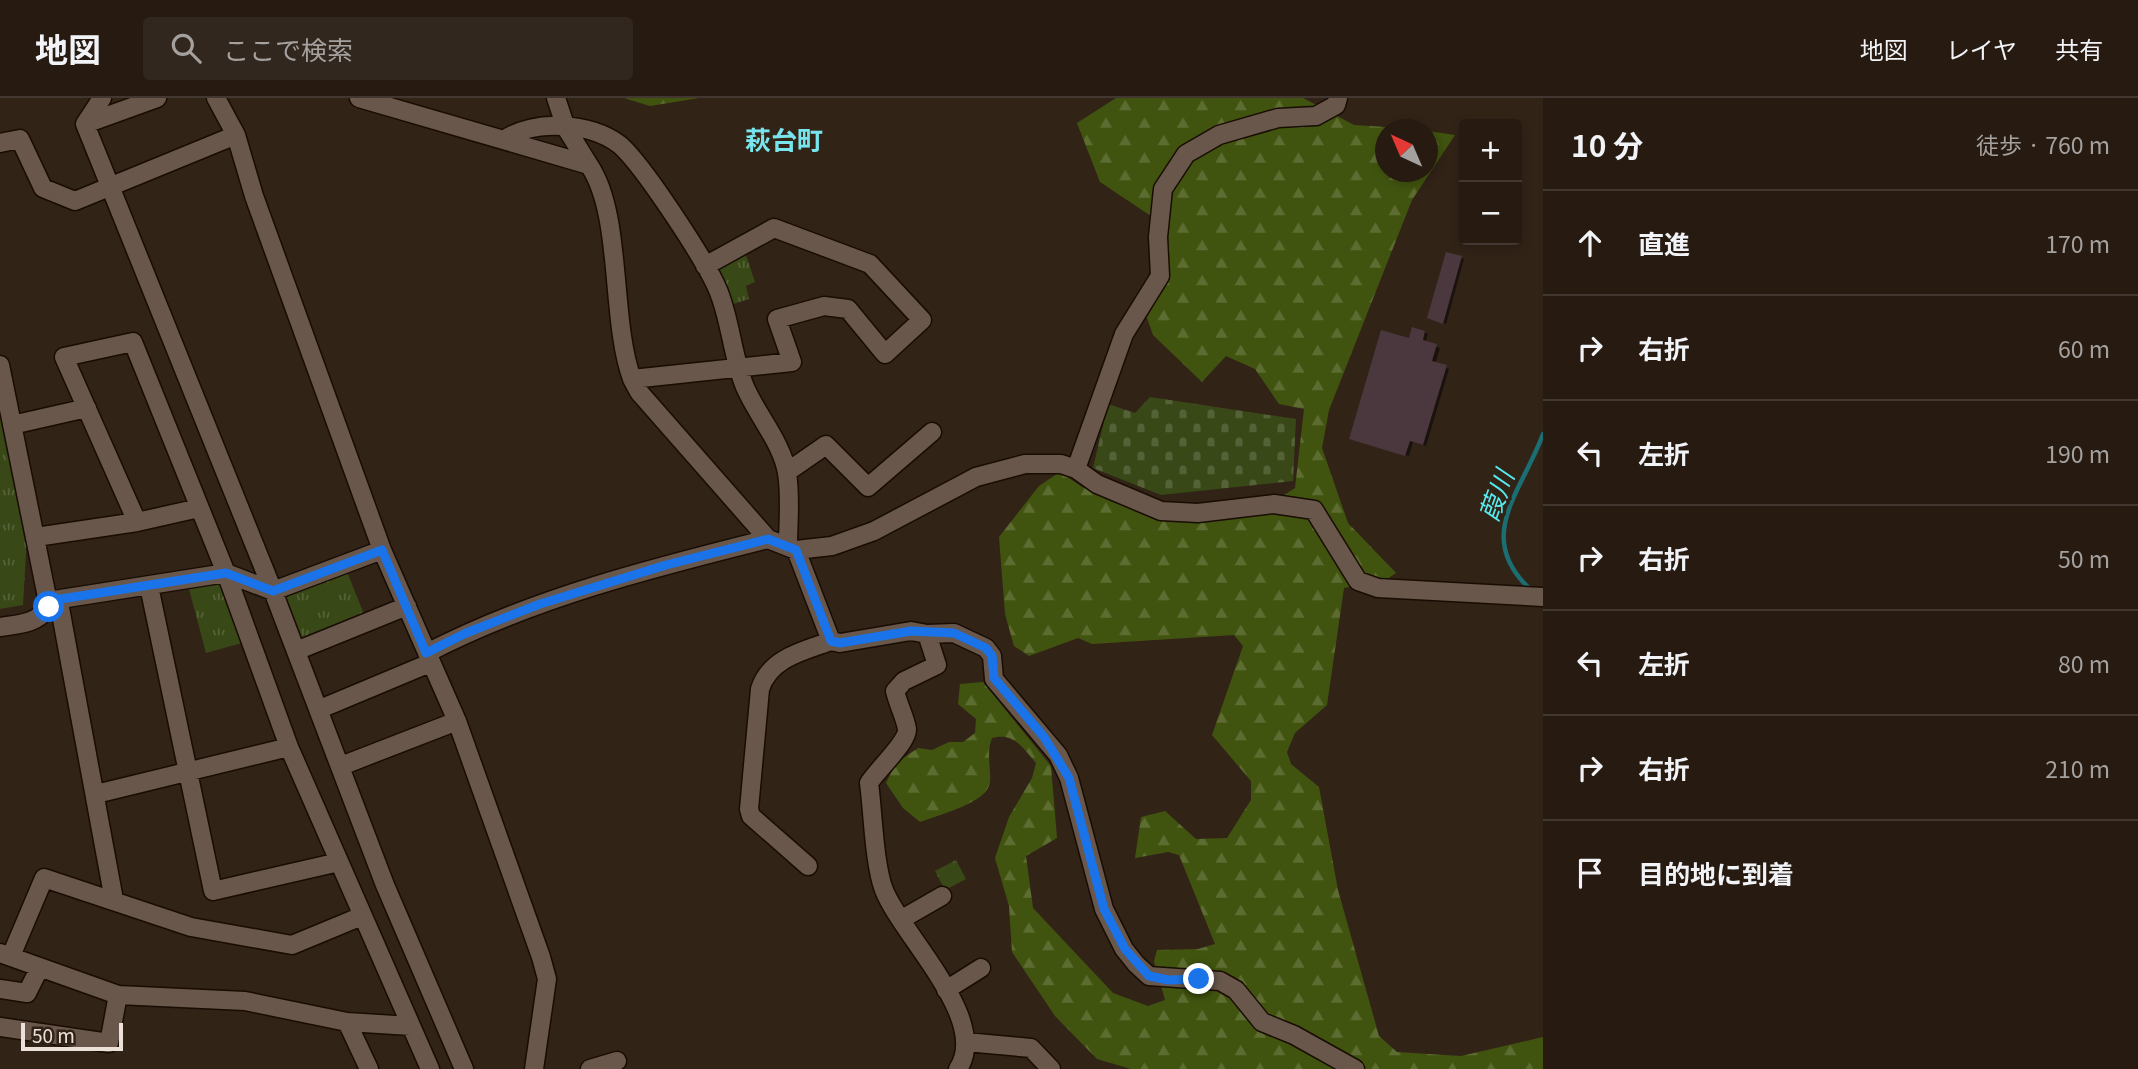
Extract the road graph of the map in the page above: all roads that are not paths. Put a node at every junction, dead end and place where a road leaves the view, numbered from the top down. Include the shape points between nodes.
1 (102, 98) edge
2 (157, 98) edge
3 (216, 98) edge
4 (359, 98) edge
5 (556, 98) edge
6 (1338, 98) edge
7 (85, 124) junction
8 (566, 128) junction
9 (236, 135) junction
10 (504, 140) junction
11 (0, 143) edge
12 (589, 165) junction
13 (110, 185) junction
14 (705, 266) junction
15 (0, 365) edge
16 (737, 366) junction
17 (632, 379) junction
18 (87, 408) junction
19 (12, 425) junction
20 (932, 432) dead end
21 (1076, 469) junction
22 (787, 472) junction
23 (199, 508) junction
24 (137, 522) junction
25 (36, 537) junction
26 (768, 539) junction
27 (792, 548) junction
28 (382, 550) junction
29 (226, 573) junction
30 (149, 586) junction
31 (273, 591) junction
32 (1543, 597) edge
33 (48, 601) junction
34 (407, 606) junction
35 (0, 627) edge
36 (927, 634) junction
37 (831, 641) junction
38 (296, 650) junction
39 (428, 658) junction
40 (320, 709) junction
41 (457, 721) junction
42 (289, 747) junction
43 (341, 766) junction
44 (186, 771) junction
45 (96, 794) junction
46 (339, 862) junction
47 (808, 866) dead end
48 (942, 896) dead end
49 (114, 900) junction
50 (362, 916) junction
51 (902, 919) junction
52 (5, 955) edge
53 (981, 968) dead end
54 (39, 969) junction
55 (0, 989) edge
56 (946, 990) junction
57 (118, 995) junction
58 (347, 1022) junction
59 (411, 1026) junction
60 (0, 1027) edge
61 (966, 1042) junction
62 (617, 1060) dead end
63 (369, 1069) edge
64 (429, 1069) edge
65 (464, 1069) edge
66 (534, 1069) edge
67 (590, 1069) edge
68 (958, 1069) edge
69 (1051, 1069) edge
70 (1355, 1069) edge

1 - 7 street
2 - 7 street
3 - 9 street
4 - 10 street
5 - 8 street
6 - 21 street via 1336,105 1316,116 1278,118 1219,135 1186,154 1163,189 1160,276 1124,334
7 - 13 street
8 - 10 street via 529,128
8 - 12 street
8 - 14 street via 586,130 618,144
9 - 13 street
9 - 28 street
10 - 12 street
11 - 13 street via 20,139 43,188 75,201
12 - 17 street via 598,180 607,220
13 - 31 street
14 - 16 street via 718,291
14 - 16 street via 774,228 870,264 922,320 885,354 848,309 824,306 777,319 792,362
15 - 19 street
16 - 17 street
16 - 22 street
17 - 26 street
18 - 19 street
18 - 23 street via 64,356 133,342
18 - 24 street
19 - 25 street
20 - 22 street via 867,487 826,445
21 - 27 street via 1061,464 1025,464 975,477 874,531 832,546
21 - 32 street via 1097,484 1161,511 1198,513 1274,504 1314,510 1357,581 1378,588
22 - 27 street
23 - 24 street
23 - 29 street
24 - 25 street
25 - 33 street
26 - 27 street
26 - 39 street via 540,604 466,633
27 - 37 street
28 - 31 street
28 - 34 street
29 - 30 street
29 - 31 street
29 - 42 street
30 - 33 street
30 - 44 street
31 - 38 street
33 - 35 street via 41,617
33 - 45 street via 60,608
34 - 38 street
34 - 39 street
36 - 37 street via 911,631
36 - 51 street via 937,665 904,681 895,691 907,730 905,740 869,783 884,889
36 - 70 street via 954,633 986,648 992,656 994,678 1058,755 1069,778 1104,909 1136,964 1149,976 1220,981 1236,990 1262,1022
37 - 47 street via 779,662 763,678 760,689 749,809 751,816
38 - 40 street
39 - 40 street
39 - 41 street
40 - 43 street
41 - 43 street
41 - 66 street via 547,979
42 - 44 street
42 - 46 street
43 - 65 street via 384,885
44 - 45 street
44 - 46 street via 213,891
45 - 49 street
46 - 50 street
48 - 51 street
49 - 50 street via 191,927 292,945
49 - 52 street via 44,878
50 - 59 street
51 - 56 street
52 - 54 street
53 - 56 street
54 - 55 street via 27,993
54 - 57 street
56 - 61 street via 967,1031
57 - 58 street via 245,1001
57 - 60 street via 109,1044
58 - 59 street
58 - 63 street
59 - 64 street
61 - 68 street
61 - 69 street via 1031,1048
62 - 67 street

